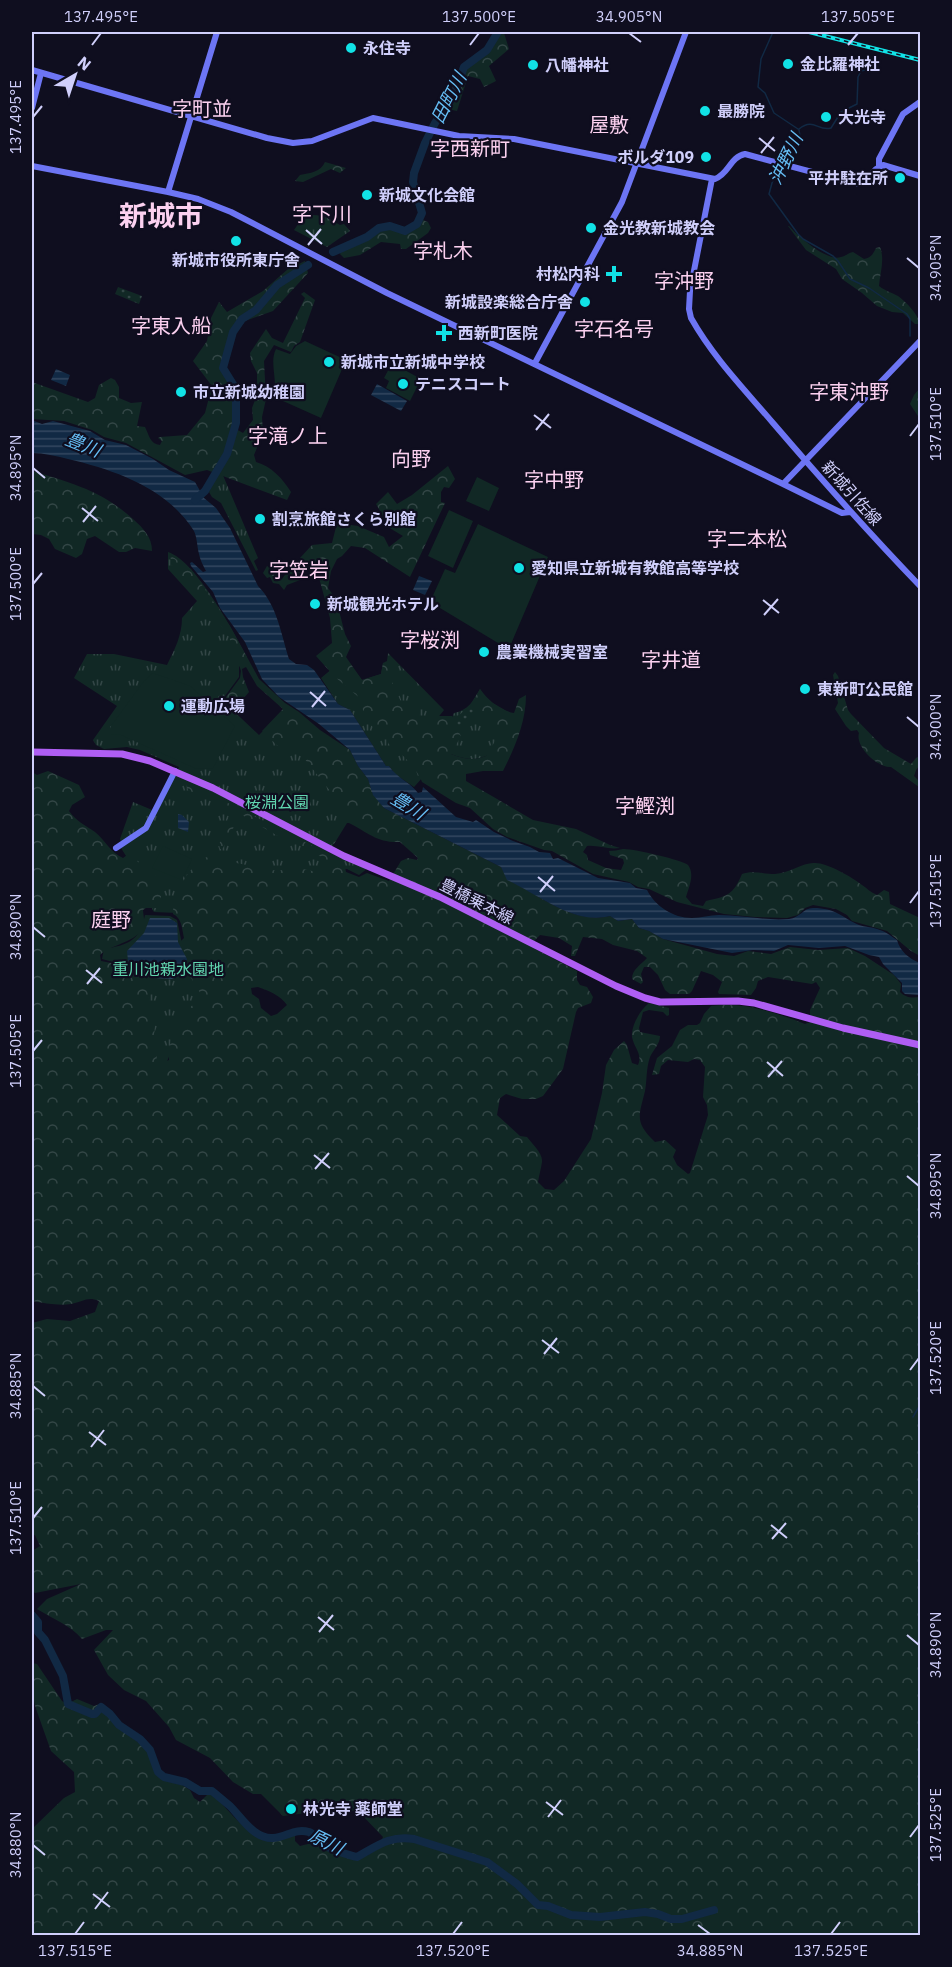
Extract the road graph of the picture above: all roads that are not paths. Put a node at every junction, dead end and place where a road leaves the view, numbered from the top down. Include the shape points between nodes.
1 (217, 32) edge
2 (686, 32) edge
3 (32, 70) edge
4 (41, 73) junction
5 (921, 102) edge
6 (32, 108) edge
7 (191, 115) junction
8 (637, 163) junction
9 (32, 166) edge
10 (879, 166) junction
11 (921, 176) edge
12 (712, 179) junction
13 (168, 192) junction
14 (918, 343) edge
15 (535, 363) junction
16 (805, 460) junction
17 (783, 484) junction
18 (850, 512) junction
19 (921, 586) edge
20 (32, 752) edge
21 (175, 771) junction
22 (116, 848) dead end
23 (921, 1045) edge

1 - 7 street
2 - 8 street
3 - 4 street
4 - 6 street
4 - 7 street
5 - 10 street via 903,114
7 - 8 street via 293,143 312,141 373,117 459,136 514,139
7 - 13 street
8 - 12 street
8 - 15 street via 622,202
9 - 13 street
10 - 11 street
10 - 12 street via 862,184 740,154 722,177
12 - 16 street via 689,309 723,364
13 - 15 street via 231,212 387,293
14 - 16 street, 新城引佐線
15 - 17 street
16 - 17 street
16 - 18 street, 新城引佐線
17 - 18 street via 842,513
18 - 19 street, 新城引佐線
20 - 21 main road, 豊橋乗本線 via 122,754
21 - 22 street via 146,828
21 - 23 main road, 豊橋乗本線 via 344,856 440,897 645,998 673,1003 754,1003

